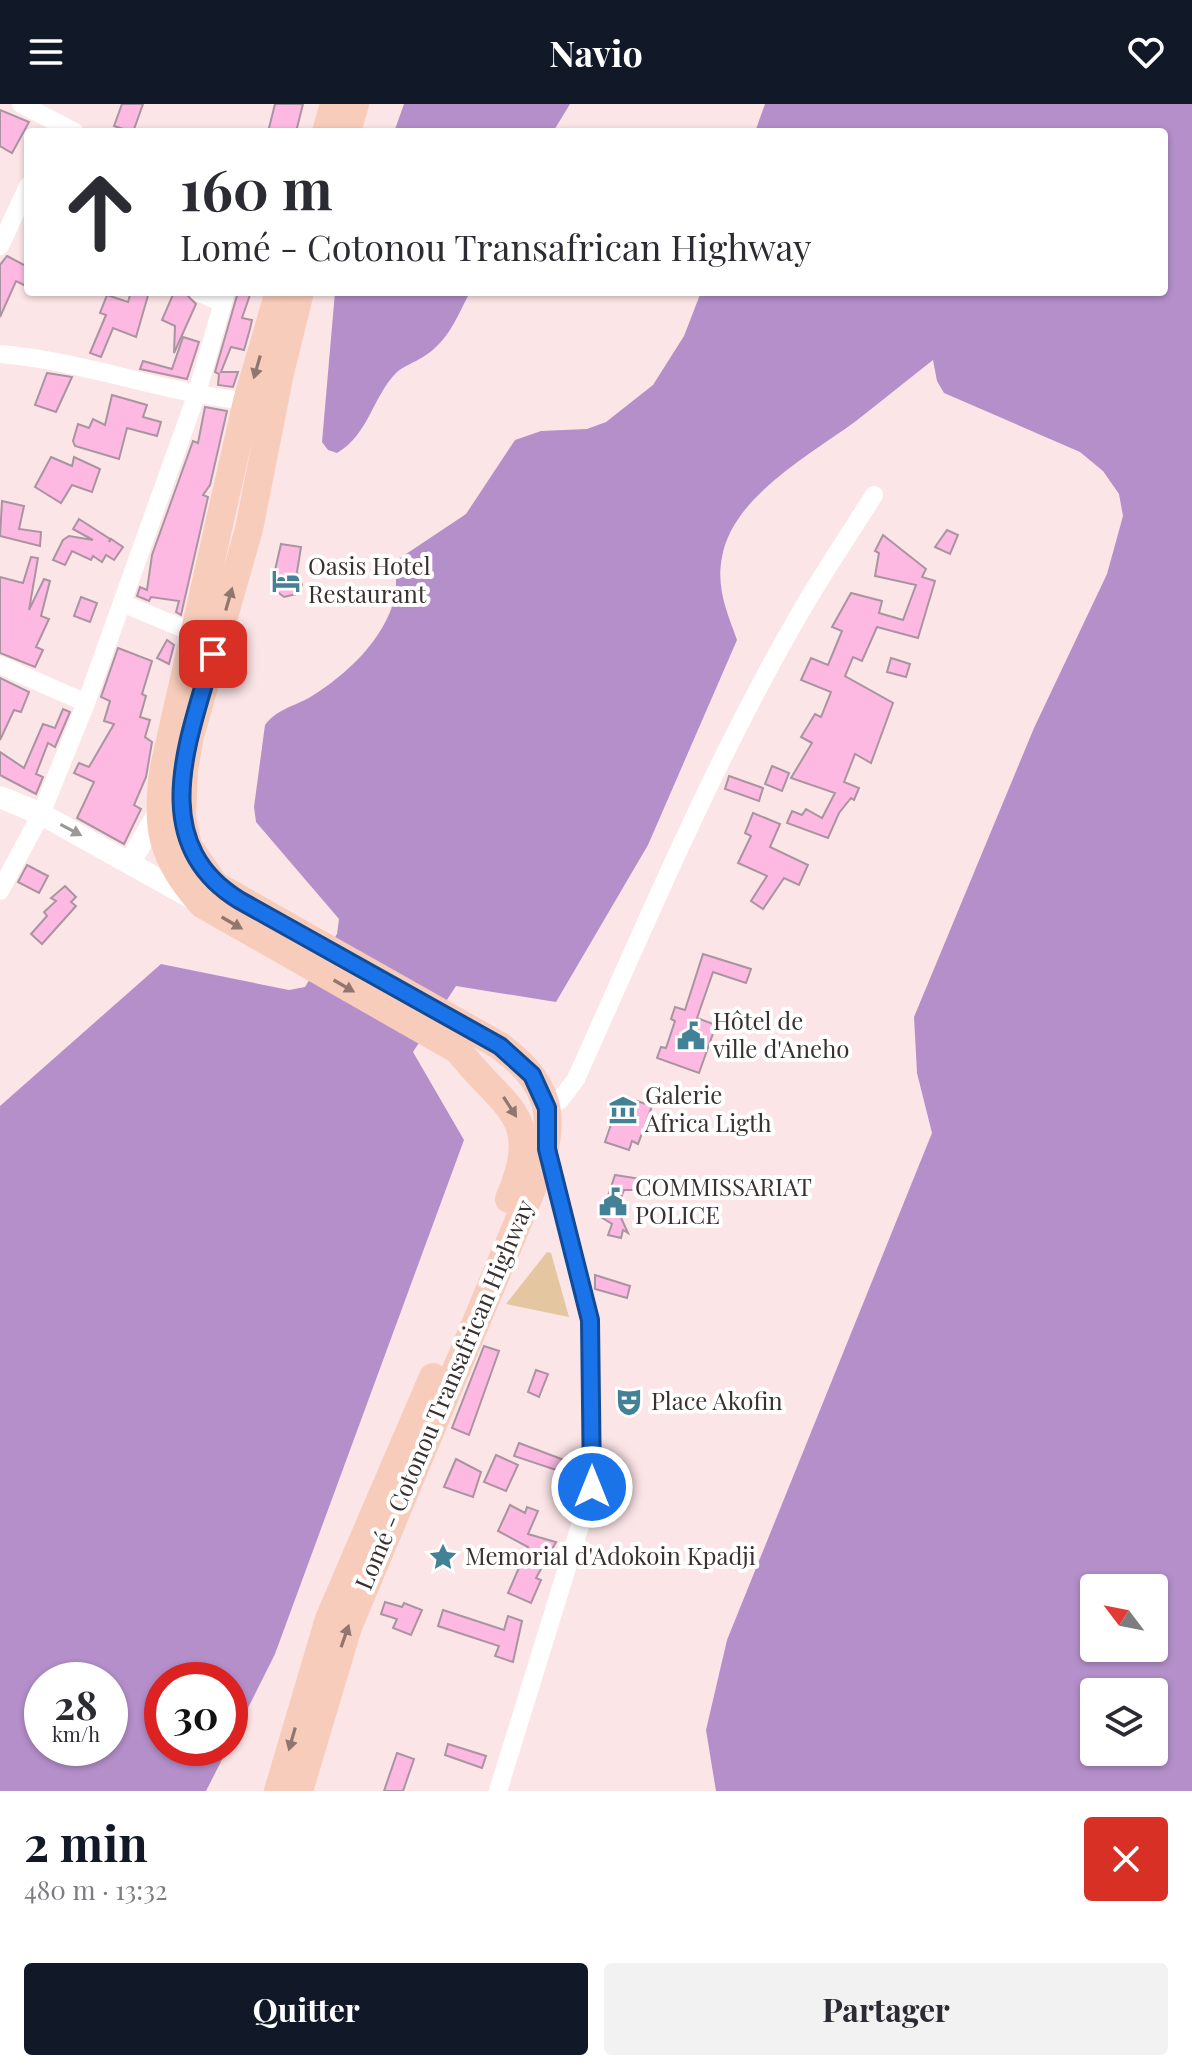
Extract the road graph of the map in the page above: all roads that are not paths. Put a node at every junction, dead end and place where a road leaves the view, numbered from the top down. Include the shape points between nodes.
1 (21, 104) edge
2 (334, 104) edge
3 (355, 104) edge
4 (54, 127) edge
5 (327, 128) edge
6 (348, 128) edge
7 (24, 208) edge
8 (0, 246) edge
9 (278, 296) edge
10 (299, 296) edge
11 (224, 298) edge
12 (0, 354) edge
13 (196, 396) junction
14 (247, 401) junction
15 (874, 495) dead end
16 (122, 603) junction
17 (194, 633) junction
18 (0, 665) edge
19 (86, 703) junction
20 (0, 797) edge
21 (41, 814) junction
22 (158, 814) junction
23 (130, 862) junction
24 (0, 891) edge
25 (202, 904) junction
26 (283, 937) junction
27 (463, 1040) junction
28 (547, 1108) junction
29 (547, 1149) junction
30 (278, 1791) edge
31 (299, 1791) edge
32 (498, 1791) edge

1 - 4 street
2 - 5 highway
3 - 6 highway
7 - 8 street
9 -> 14 highway
26 -> 10 highway via 201,870 188,846 181,798 190,736 249,529
11 - 13 street
12 - 13 street via 42,357
13 - 14 street
13 - 16 street
14 - 17 highway
15 - 28 street via 799,615 755,699 576,1079
16 - 17 street
16 - 19 street
17 - 22 highway
18 - 19 street
19 - 21 street
20 - 21 street
21 -> 23 street
21 - 24 street
22 - 23 street
22 - 25 highway via 169,860
23 - 25 street
25 -> 26 highway
26 - 27 highway
27 - 28 highway, Lomé - Cotonou Transafrican Highway via 520,1061
27 -> 30 highway, Lomé - Cotonou Transafrican Highway via 480,1079 515,1113 523,1144 521,1164 329,1619
28 - 29 highway, Lomé - Cotonou Transafrican Highway
31 -> 29 highway, Lomé - Cotonou Transafrican Highway via 354,1613
29 - 32 street via 590,1320 592,1487

